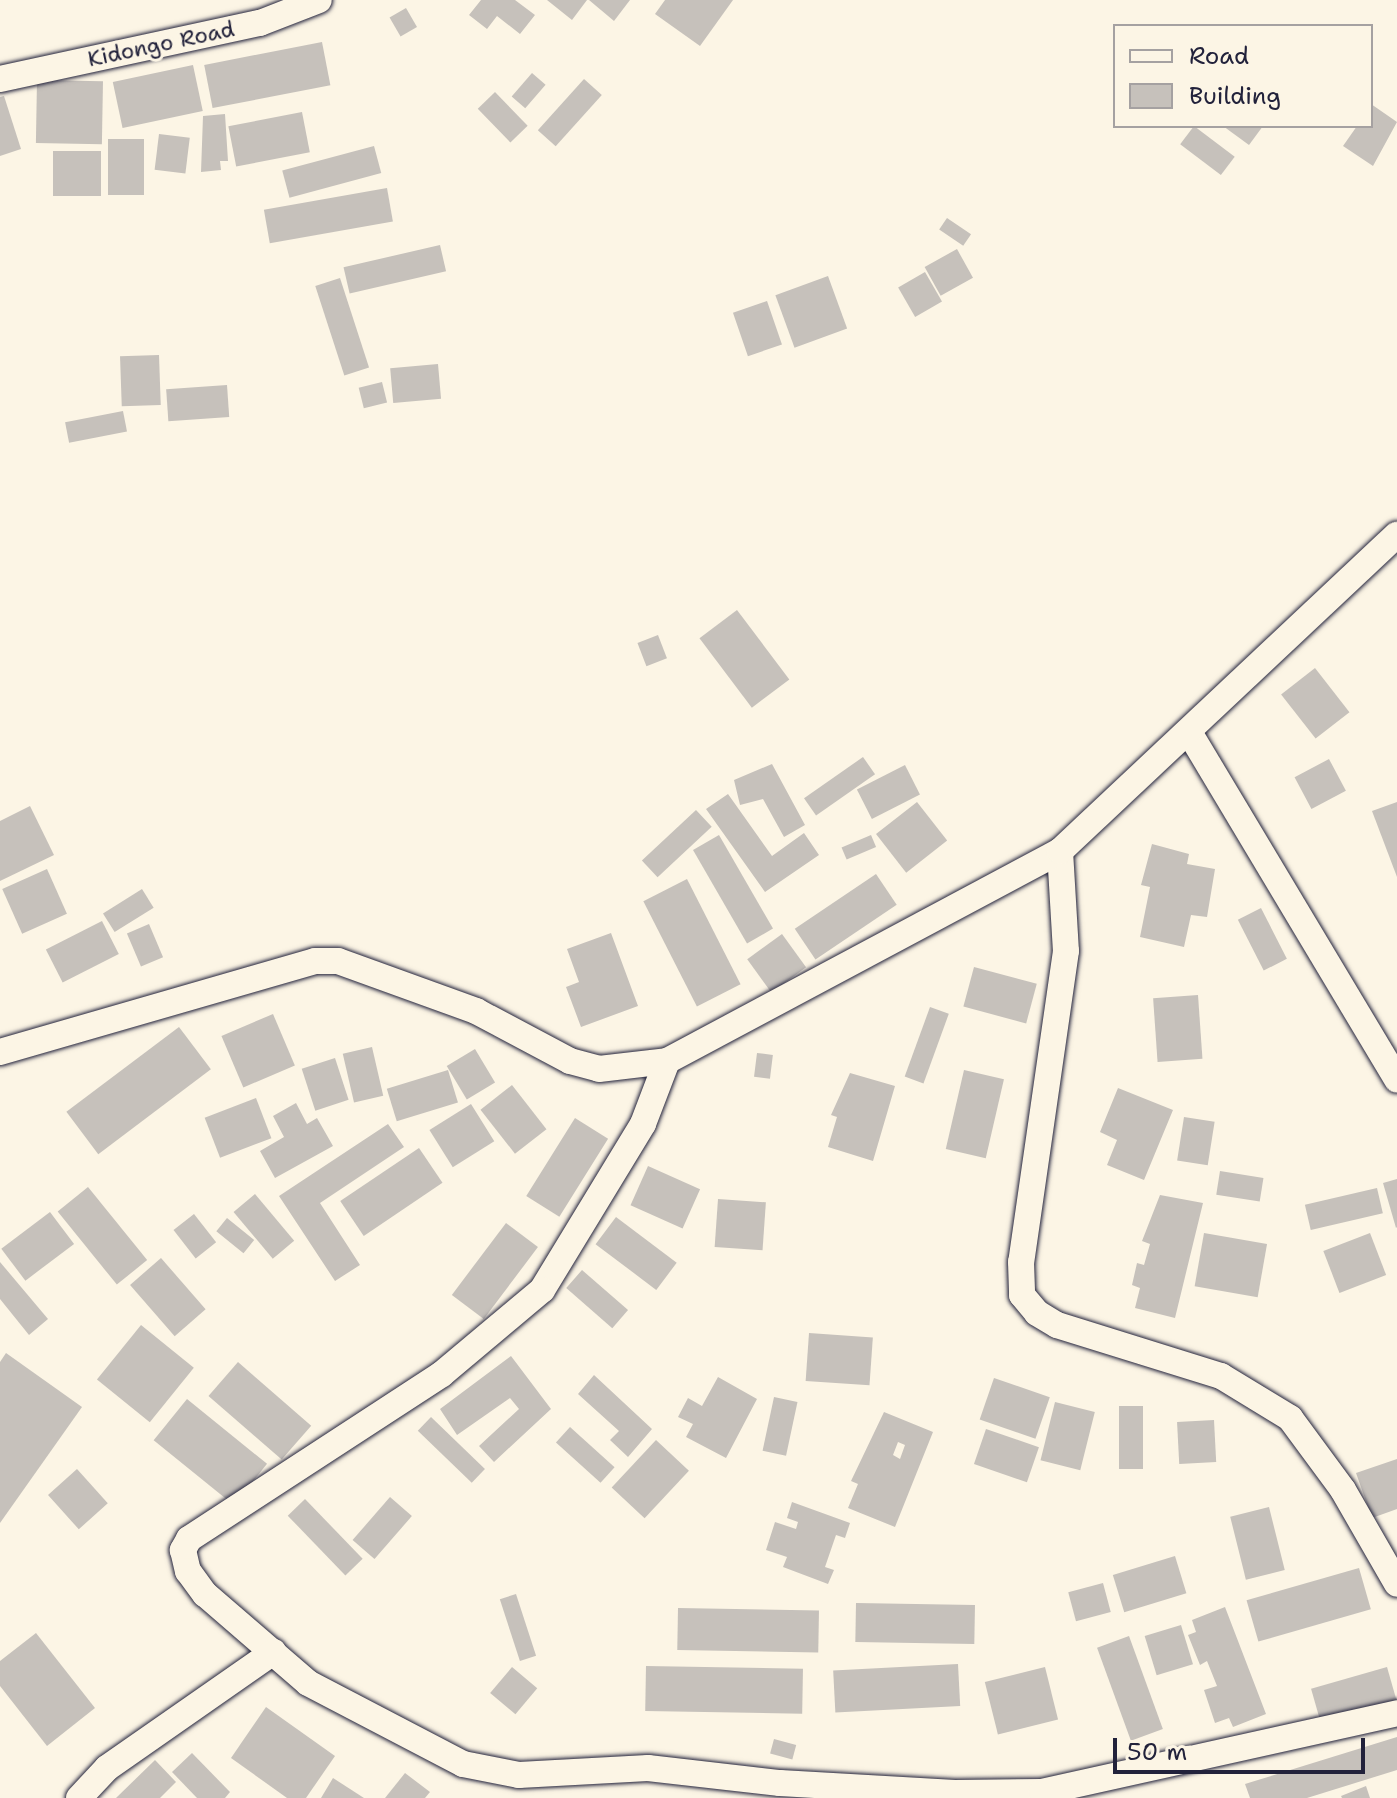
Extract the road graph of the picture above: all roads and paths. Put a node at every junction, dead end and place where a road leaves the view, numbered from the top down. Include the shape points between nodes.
1 (319, 0) edge
2 (0, 79) edge
3 (1397, 535) edge
4 (1189, 732) junction
5 (1060, 851) junction
6 (0, 1052) edge
7 (667, 1061) junction
8 (1397, 1079) edge
9 (1397, 1584) edge
10 (273, 1652) junction
11 (1397, 1713) edge
12 (79, 1798) edge

1 - 2 street, Kidongo Road via 260,23
3 - 4 street
4 - 5 street
4 - 8 street
5 - 7 street
5 - 9 street via 1066,951 1021,1262 1022,1295 1057,1325 1221,1376 1290,1418 1343,1490
6 - 7 street via 315,961 338,961 476,1011 570,1061 599,1069
7 - 10 street via 643,1124 542,1290 442,1374 189,1539 183,1550 188,1571 205,1594
10 - 11 street via 308,1683 463,1764 519,1775 648,1768 828,1786 1042,1792
10 - 12 street via 107,1768

